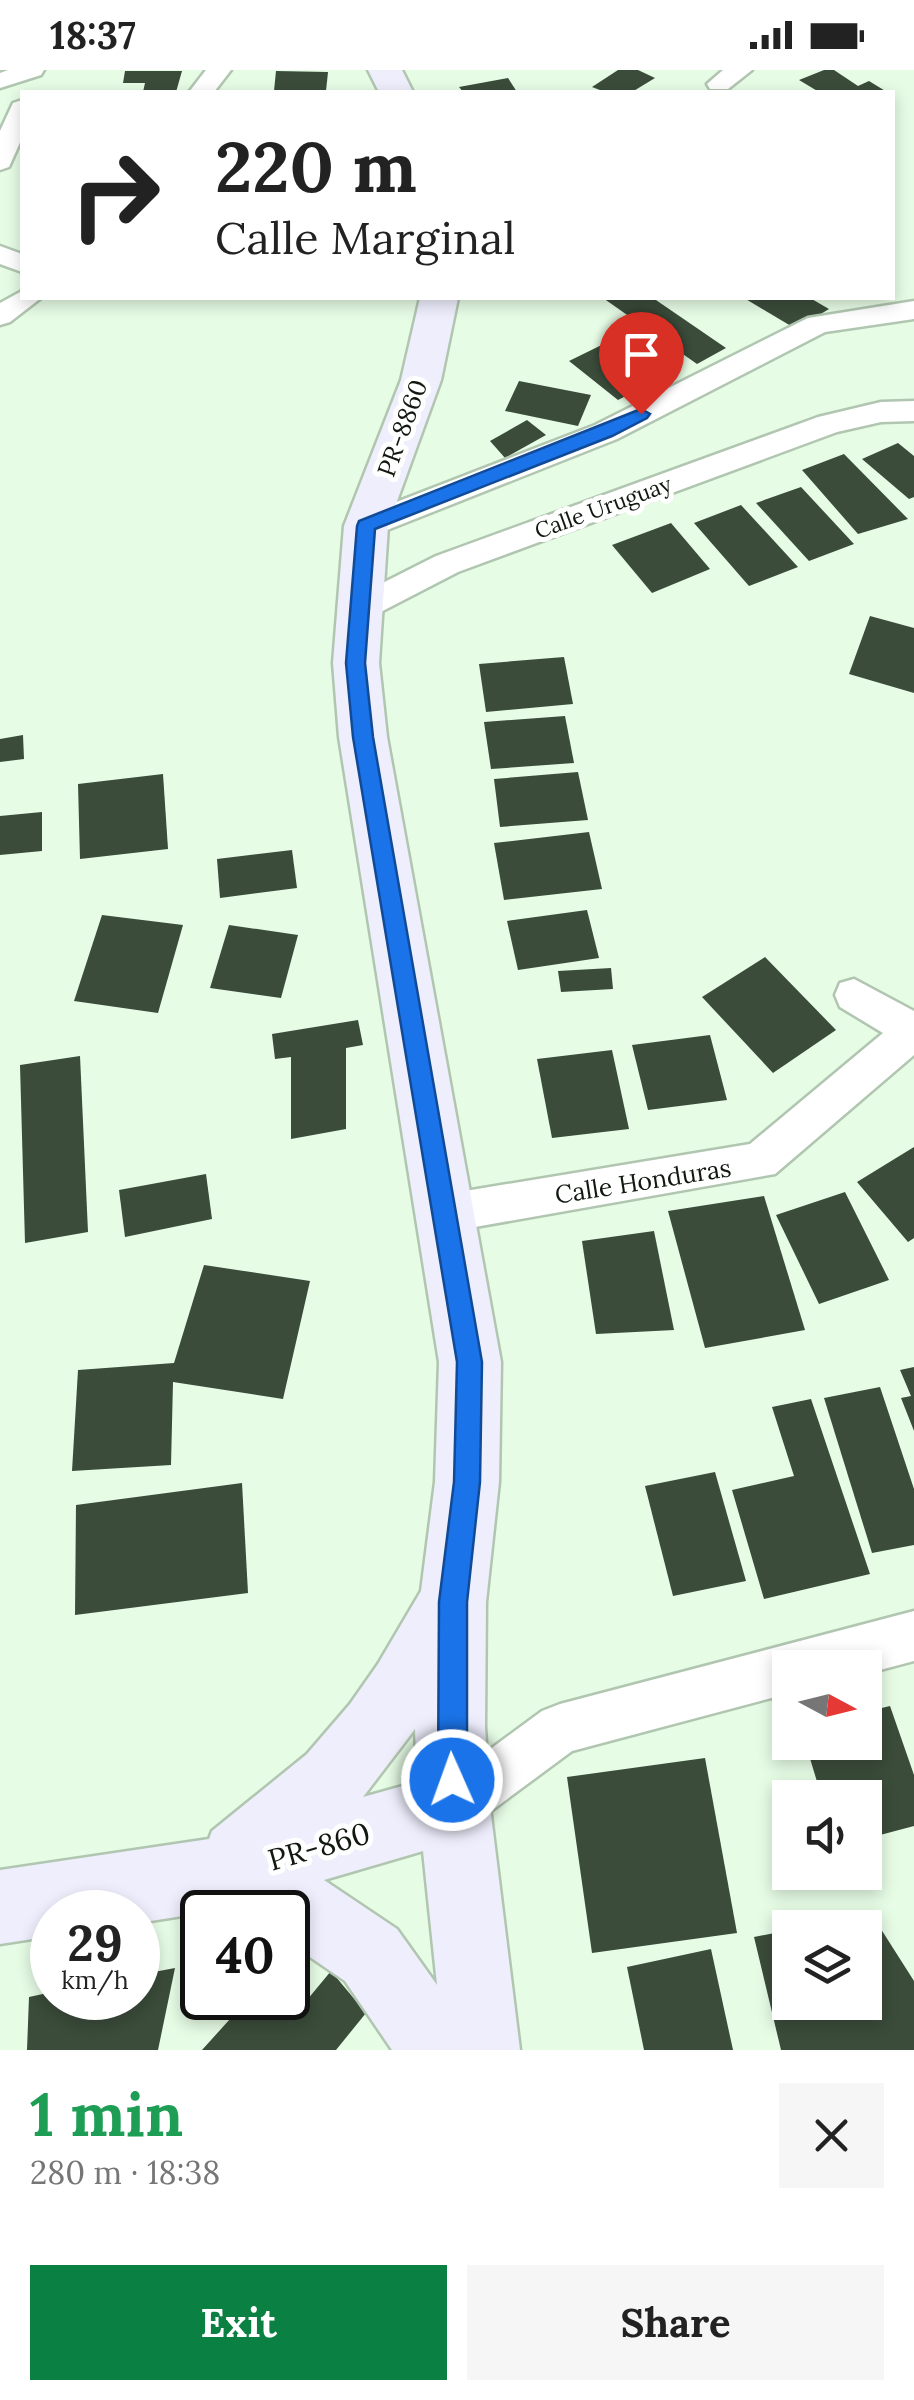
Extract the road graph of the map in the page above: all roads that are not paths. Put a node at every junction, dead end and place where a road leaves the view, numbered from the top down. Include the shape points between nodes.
1 (35, 70) edge
2 (220, 70) edge
3 (0, 81) edge
4 (202, 90) edge
5 (20, 113) edge
6 (0, 162) edge
7 (24, 300) edge
8 (439, 300) edge
9 (914, 310) edge
10 (0, 316) edge
11 (914, 411) edge
12 (366, 526) junction
13 (357, 610) junction
14 (854, 994) dead end
15 (447, 1213) junction
16 (453, 1602) junction
17 (914, 1636) edge
18 (861, 1650) edge
19 (772, 1673) edge
20 (454, 1807) junction
21 (214, 1875) junction
22 (0, 1907) edge
23 (437, 2050) edge
24 (482, 2050) edge

1 - 3 street
2 - 4 street
5 - 6 street
7 - 10 street
8 - 12 street, PR-8860 / PR-8860 via 421,380
9 - 12 street via 818,324 606,432
11 - 13 street, Calle Uruguay via 829,424 447,564
12 - 13 street, PR-8860 / PR-8860
13 - 15 street, PR-8860 / PR-8860 via 363,737
14 - 15 street, Calle Honduras via 914,1031 760,1161
15 - 16 street, PR-8860 / PR-8860 via 470,1362 467,1482
16 - 20 street, PR-8860 / PR-8860
16 - 21 street via 346,1765
17 - 18 street
19 - 20 street via 560,1729
20 - 21 street, PR-860 / PR-860
20 - 24 street
21 - 22 street, PR-860 / PR-860
21 - 23 street via 298,1906 371,1956

